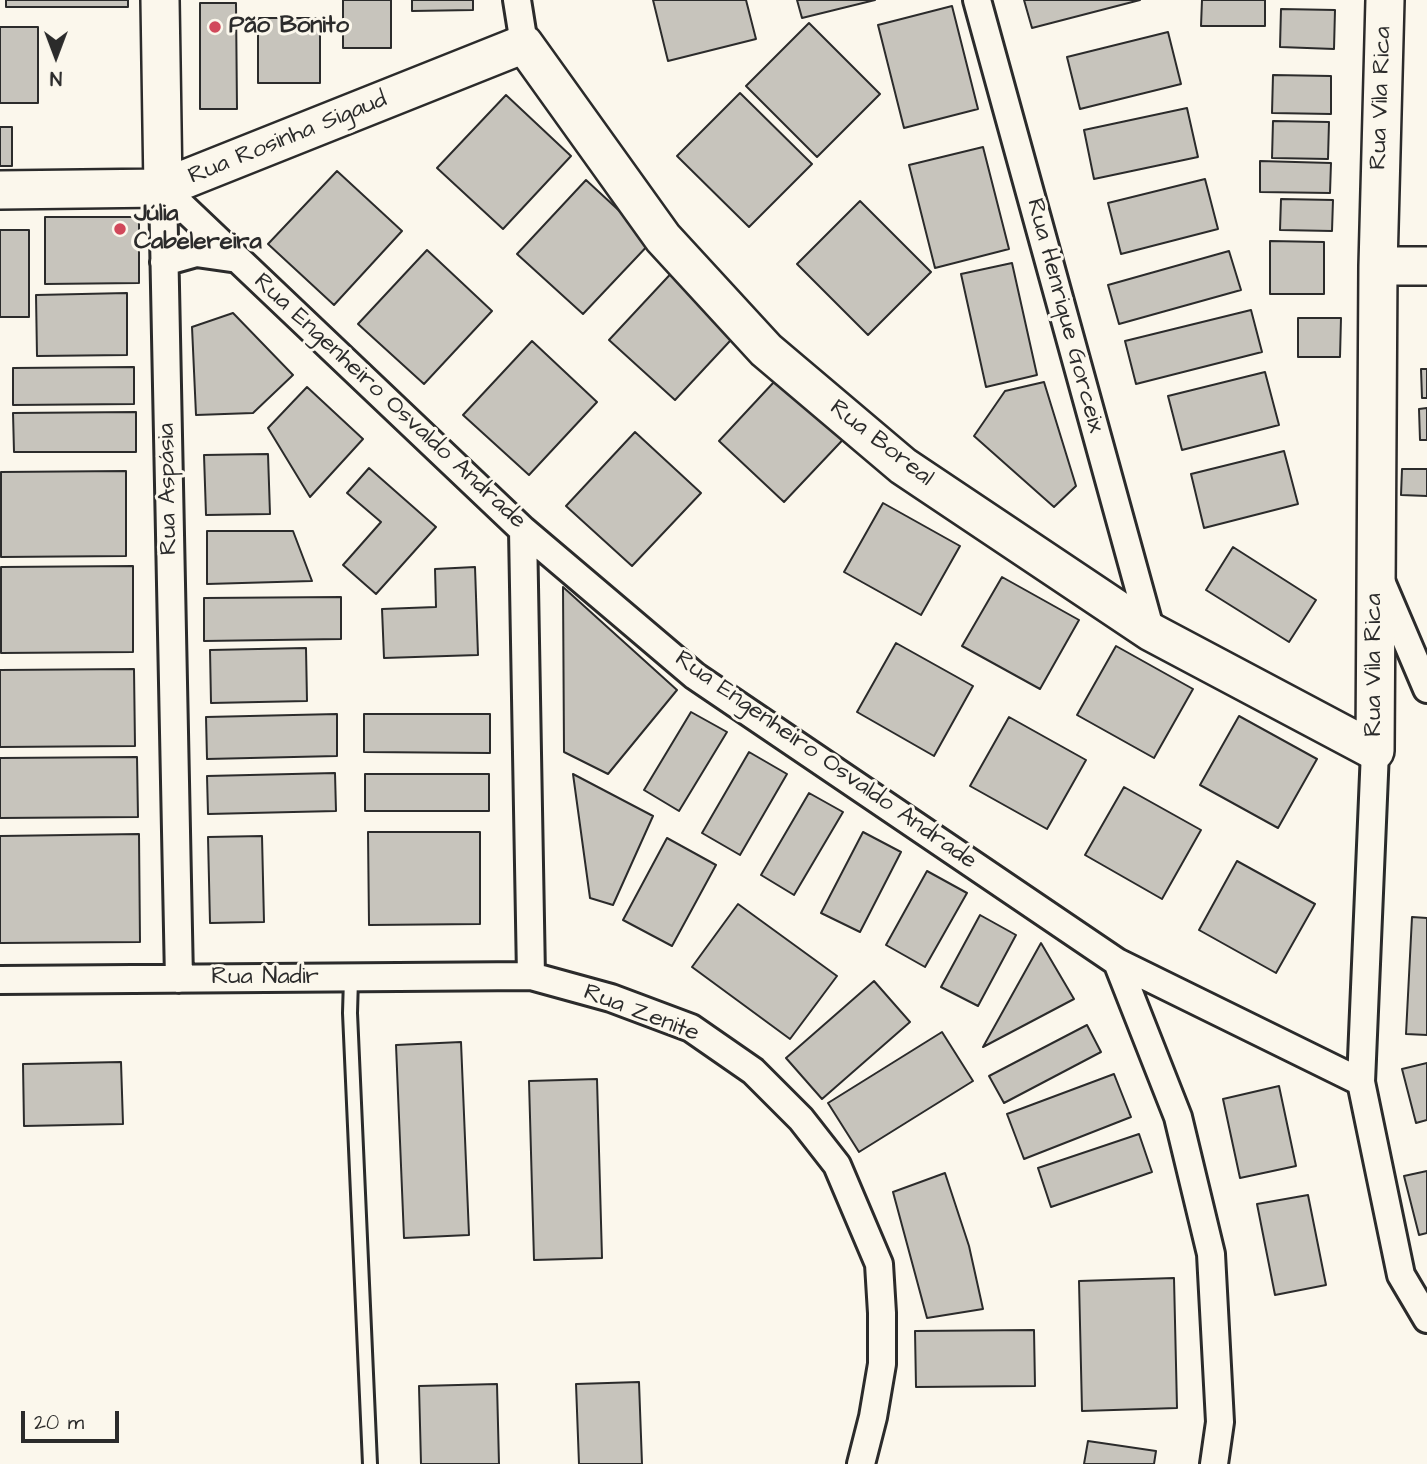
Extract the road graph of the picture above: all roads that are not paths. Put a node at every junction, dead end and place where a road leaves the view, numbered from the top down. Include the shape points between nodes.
1 (160, 0) edge
2 (517, 0) edge
3 (977, 0) edge
4 (1385, 0) edge
5 (524, 44) junction
6 (163, 188) junction
7 (0, 190) edge
8 (238, 260) junction
9 (164, 262) junction
10 (1427, 265) edge
11 (1377, 266) junction
12 (523, 530) junction
13 (1376, 570) junction
14 (1151, 632) junction
15 (1427, 688) edge
16 (1375, 751) junction
17 (1117, 962) junction
18 (531, 976) junction
19 (351, 978) junction
20 (179, 979) junction
21 (0, 980) edge
22 (1361, 1082) junction
23 (1427, 1319) edge
24 (370, 1464) edge
25 (861, 1464) edge
26 (1214, 1464) edge

1 - 6 street, Rua Aspásia
2 - 5 street, Rua Boreal
3 - 14 street, Rua Henrique Gorceix
4 - 11 street, Rua Vila Rica
5 - 6 street, Rua Rosinha Sigaud
5 - 14 street, Rua Boreal via 663,239 766,350 903,466
6 - 7 street, Rua Rosinha Sigaud
6 - 8 street, Rua Engenheiro Osvaldo Andrade
6 - 9 street, Rua Aspásia
8 - 9 street via 195,253
8 - 12 street, Rua Engenheiro Osvaldo Andrade
9 - 20 street, Rua Aspásia
10 - 11 street
11 - 13 street, Rua Vila Rica
12 - 17 street, Rua Engenheiro Osvaldo Andrade via 695,676
12 - 18 street
13 - 15 street
13 - 16 street, Rua Vila Rica
14 - 16 street, Rua Boreal
16 - 22 street, Rua Vila Rica
17 - 22 street, Rua Engenheiro Osvaldo Andrade
17 - 26 street via 1178,1117 1211,1254 1220,1422
18 - 19 street, Rua Nadir
18 - 25 street, Rua Zenite via 611,998 691,1028 753,1071 801,1119 837,1165 879,1264 882,1364
19 - 20 street, Rua Nadir
19 - 24 lane
20 - 21 street, Rua Nadir
22 - 23 street, Rua Vila Rica via 1401,1275

